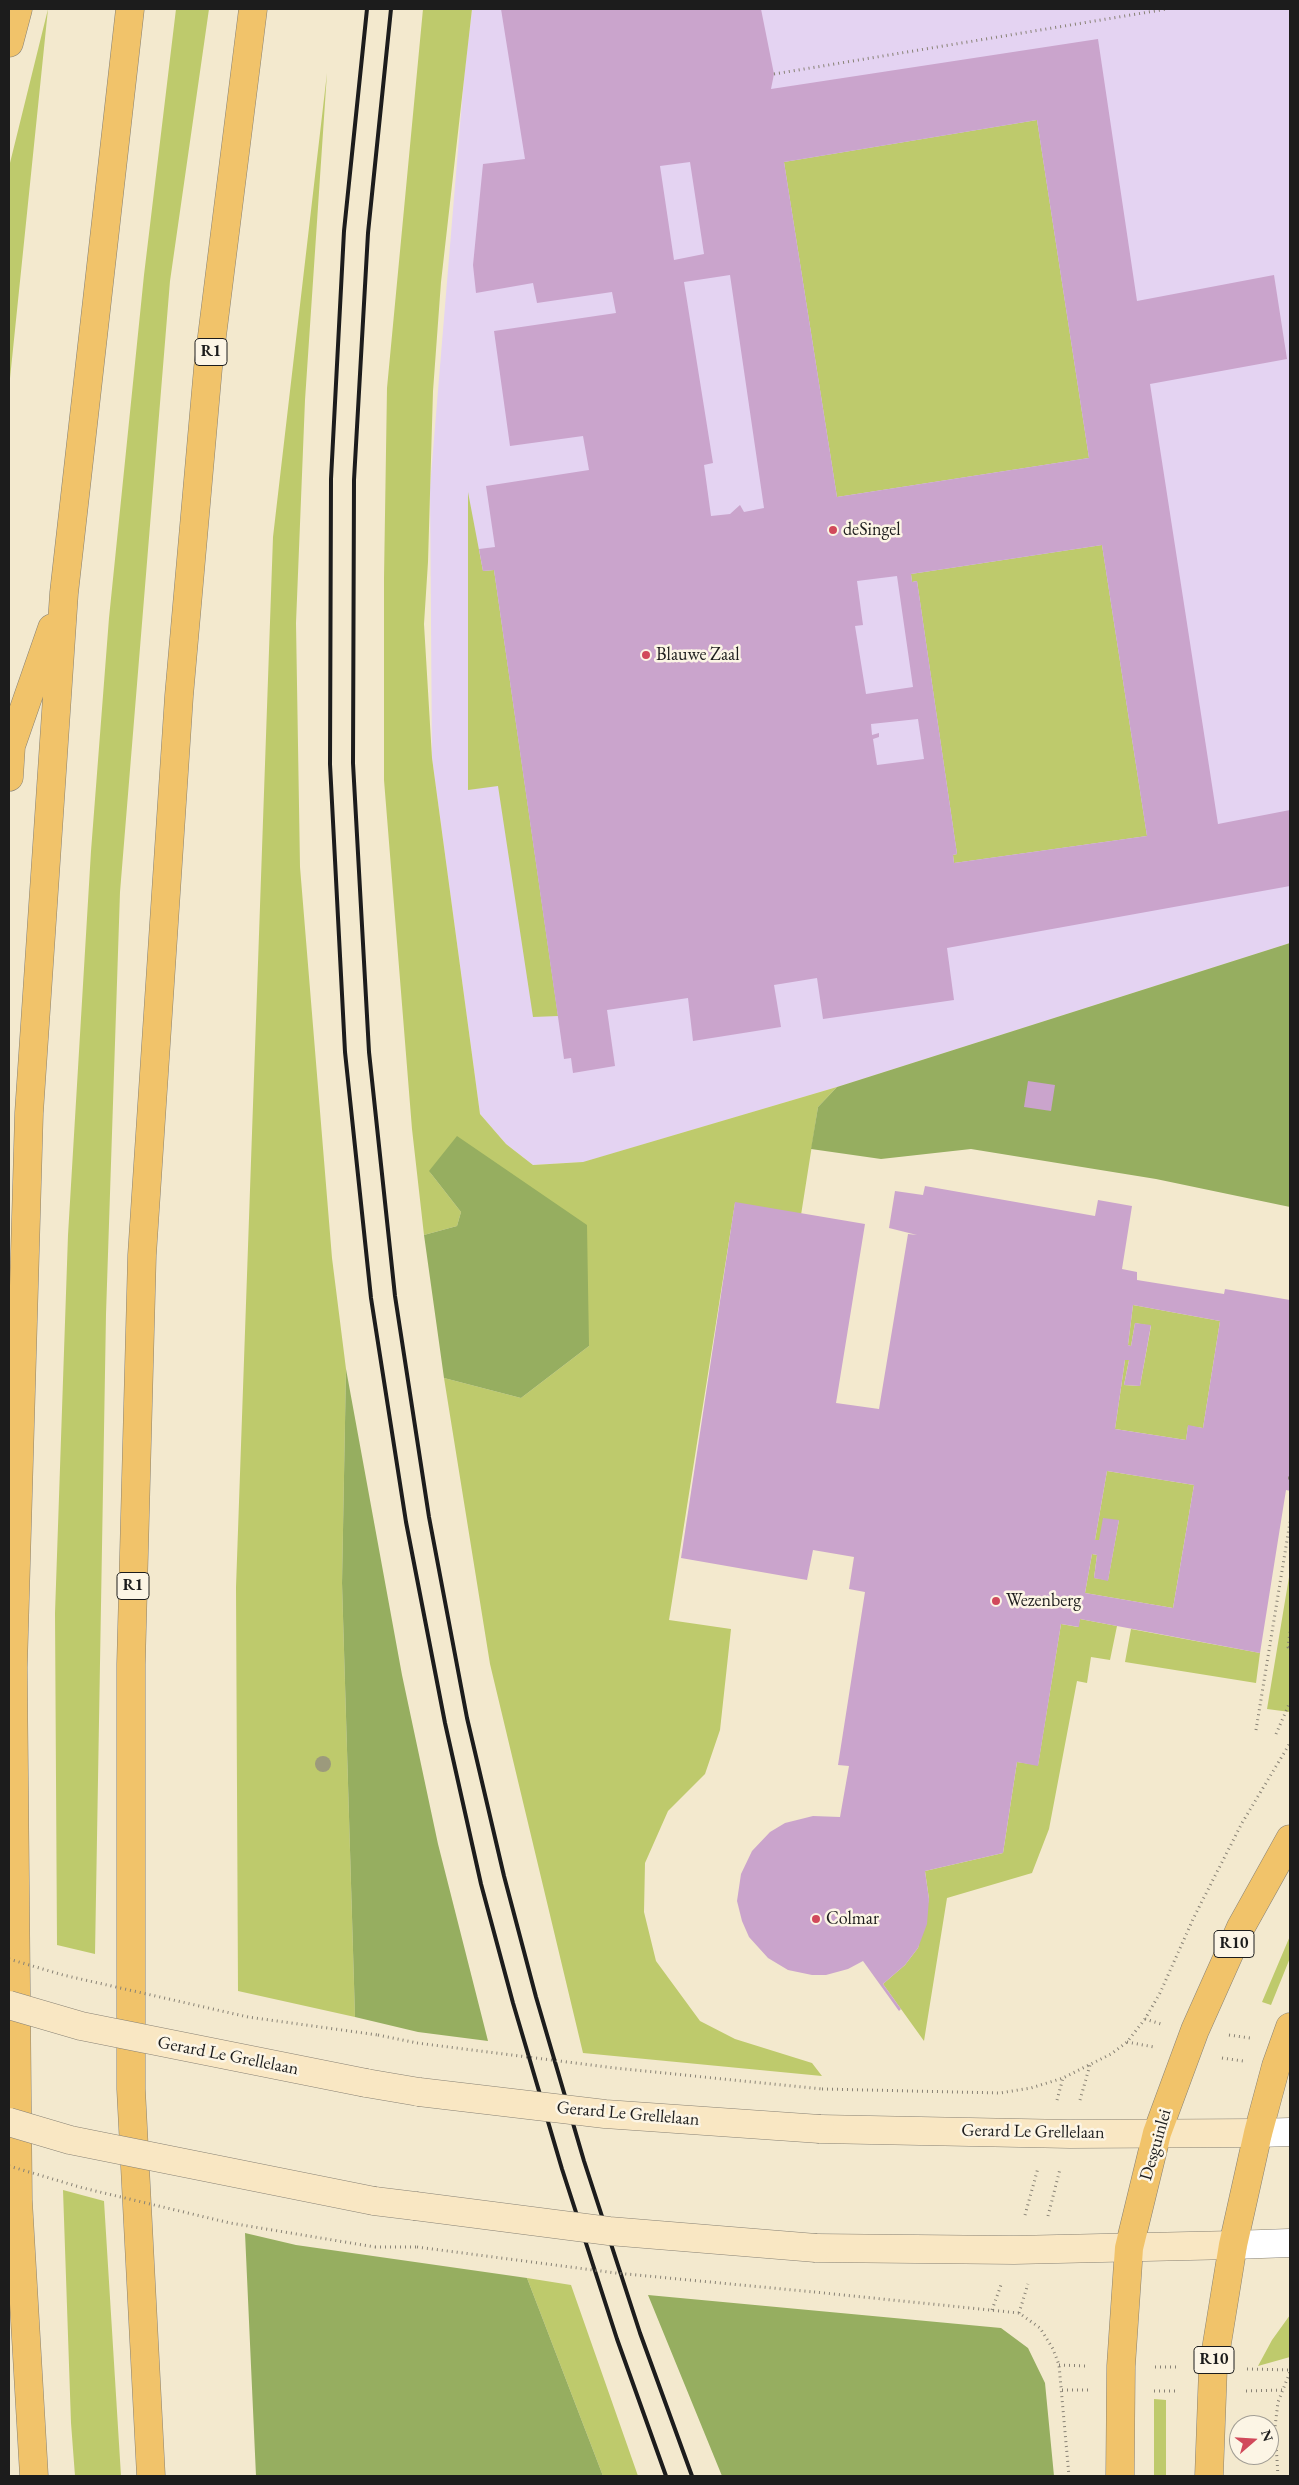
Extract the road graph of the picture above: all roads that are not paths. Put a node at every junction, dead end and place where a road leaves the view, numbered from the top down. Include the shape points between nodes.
1 (18, 9) edge
2 (130, 9) edge
3 (253, 9) edge
4 (9, 43) edge
5 (64, 593) junction
6 (9, 777) edge
7 (1290, 1839) edge
8 (9, 2005) edge
9 (1290, 2027) edge
10 (9, 2122) edge
11 (1290, 2132) edge
12 (1157, 2133) junction
13 (1258, 2133) junction
14 (1290, 2243) edge
15 (1233, 2245) junction
16 (1129, 2248) junction
17 (34, 2476) edge
18 (151, 2476) edge
19 (1120, 2476) edge
20 (1209, 2476) edge

1 - 4 main road
2 - 5 main road
3 - 18 main road, R1 via 208,368 185,626 142,1255 131,1664 131,2089
5 - 6 main road via 10,746
5 - 17 main road via 29,1113 13,1668 18,2200
7 - 12 main road, Desguinlei / R10 via 1241,1927 1192,2038
8 - 12 street, Gerard Le Grellelaan, bridge via 81,2026 366,2084 605,2114 820,2129
9 - 13 main road, R10
10 - 16 street, bridge via 70,2140 374,2201 609,2231 816,2248
11 - 13 street
12 - 13 street, Gerard Le Grellelaan
12 - 16 main road, Desguinlei / R10
13 - 15 main road, R10
14 - 15 street
15 - 16 street
15 - 20 main road, R10 via 1212,2380
16 - 19 main road, Desguinlei / R10 via 1121,2378

